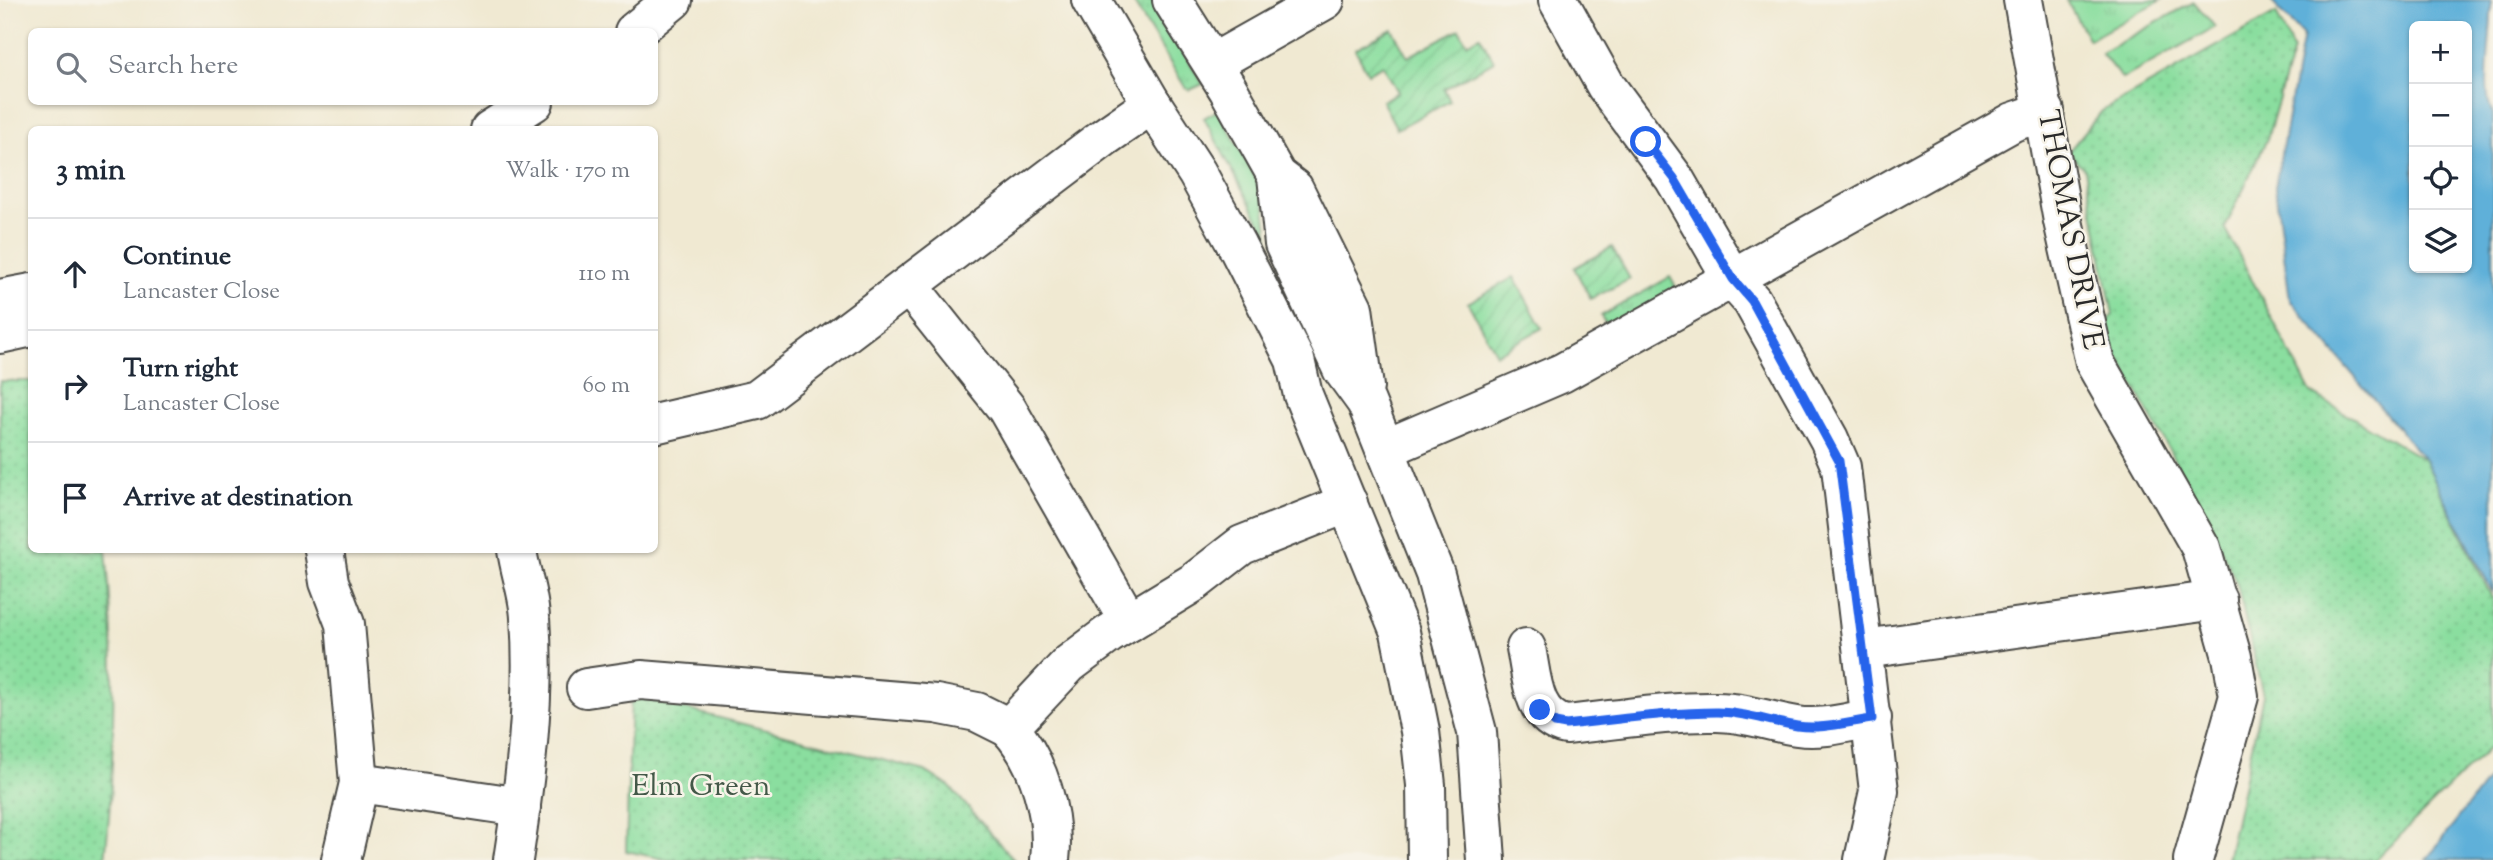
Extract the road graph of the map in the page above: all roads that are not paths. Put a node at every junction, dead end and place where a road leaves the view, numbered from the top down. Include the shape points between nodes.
1 (673, 0) edge
2 (1091, 0) edge
3 (1172, 0) edge
4 (1325, 0) edge
5 (2023, 0) edge
6 (1571, 4) edge
7 (639, 28) edge
8 (1213, 64) junction
9 (1152, 104) junction
10 (529, 105) edge
11 (2045, 111) junction
12 (496, 126) edge
13 (1733, 279) junction
14 (909, 286) junction
15 (28, 294) edge
16 (0, 299) edge
17 (28, 328) edge
18 (0, 334) edge
19 (658, 423) edge
20 (1385, 449) junction
21 (1348, 503) junction
22 (324, 553) edge
23 (518, 553) edge
24 (2217, 600) junction
25 (1129, 622) junction
26 (1526, 648) dead end
27 (1864, 649) junction
28 (586, 688) dead end
29 (1872, 719) junction
30 (1009, 728) junction
31 (359, 783) junction
32 (521, 807) junction
33 (341, 860) edge
34 (513, 860) edge
35 (1050, 860) edge
36 (1427, 860) edge
37 (1486, 860) edge
38 (1864, 860) edge
39 (2193, 860) edge

1 - 7 street
2 - 9 street
3 - 8 street
4 - 8 street
5 - 11 street, THOMAS DRIVE
6 - 13 street via 1606,86 1674,178
8 - 20 street via 1277,176 1294,190 1353,308 1366,402
9 - 14 street
9 - 21 street via 1198,173 1288,344 1303,395
10 - 12 street
11 - 13 street via 2013,122
11 - 24 street, THOMAS DRIVE via 2063,221 2095,362 2201,548
13 - 20 street via 1544,382
13 - 27 street via 1752,301 1839,461
14 - 19 street via 757,400
14 - 25 street via 1007,409
15 - 16 street
17 - 18 street
20 - 37 street via 1435,574 1477,732
21 - 25 street via 1242,545 1193,583
21 - 36 street via 1393,611 1406,657 1422,744
22 - 31 street via 329,582 345,624
23 - 32 street via 531,636
24 - 27 street
24 - 39 street, THOMAS DRIVE via 2239,696
25 - 30 street via 1069,664
26 - 29 street via 1540,710 1555,723 1719,712 1808,727
27 - 29 street
28 - 30 street via 641,680 936,704 977,712
29 - 38 street via 1879,791
30 - 35 street via 1029,757 1044,796 1051,831
31 - 32 street
31 - 33 street
32 - 34 street

